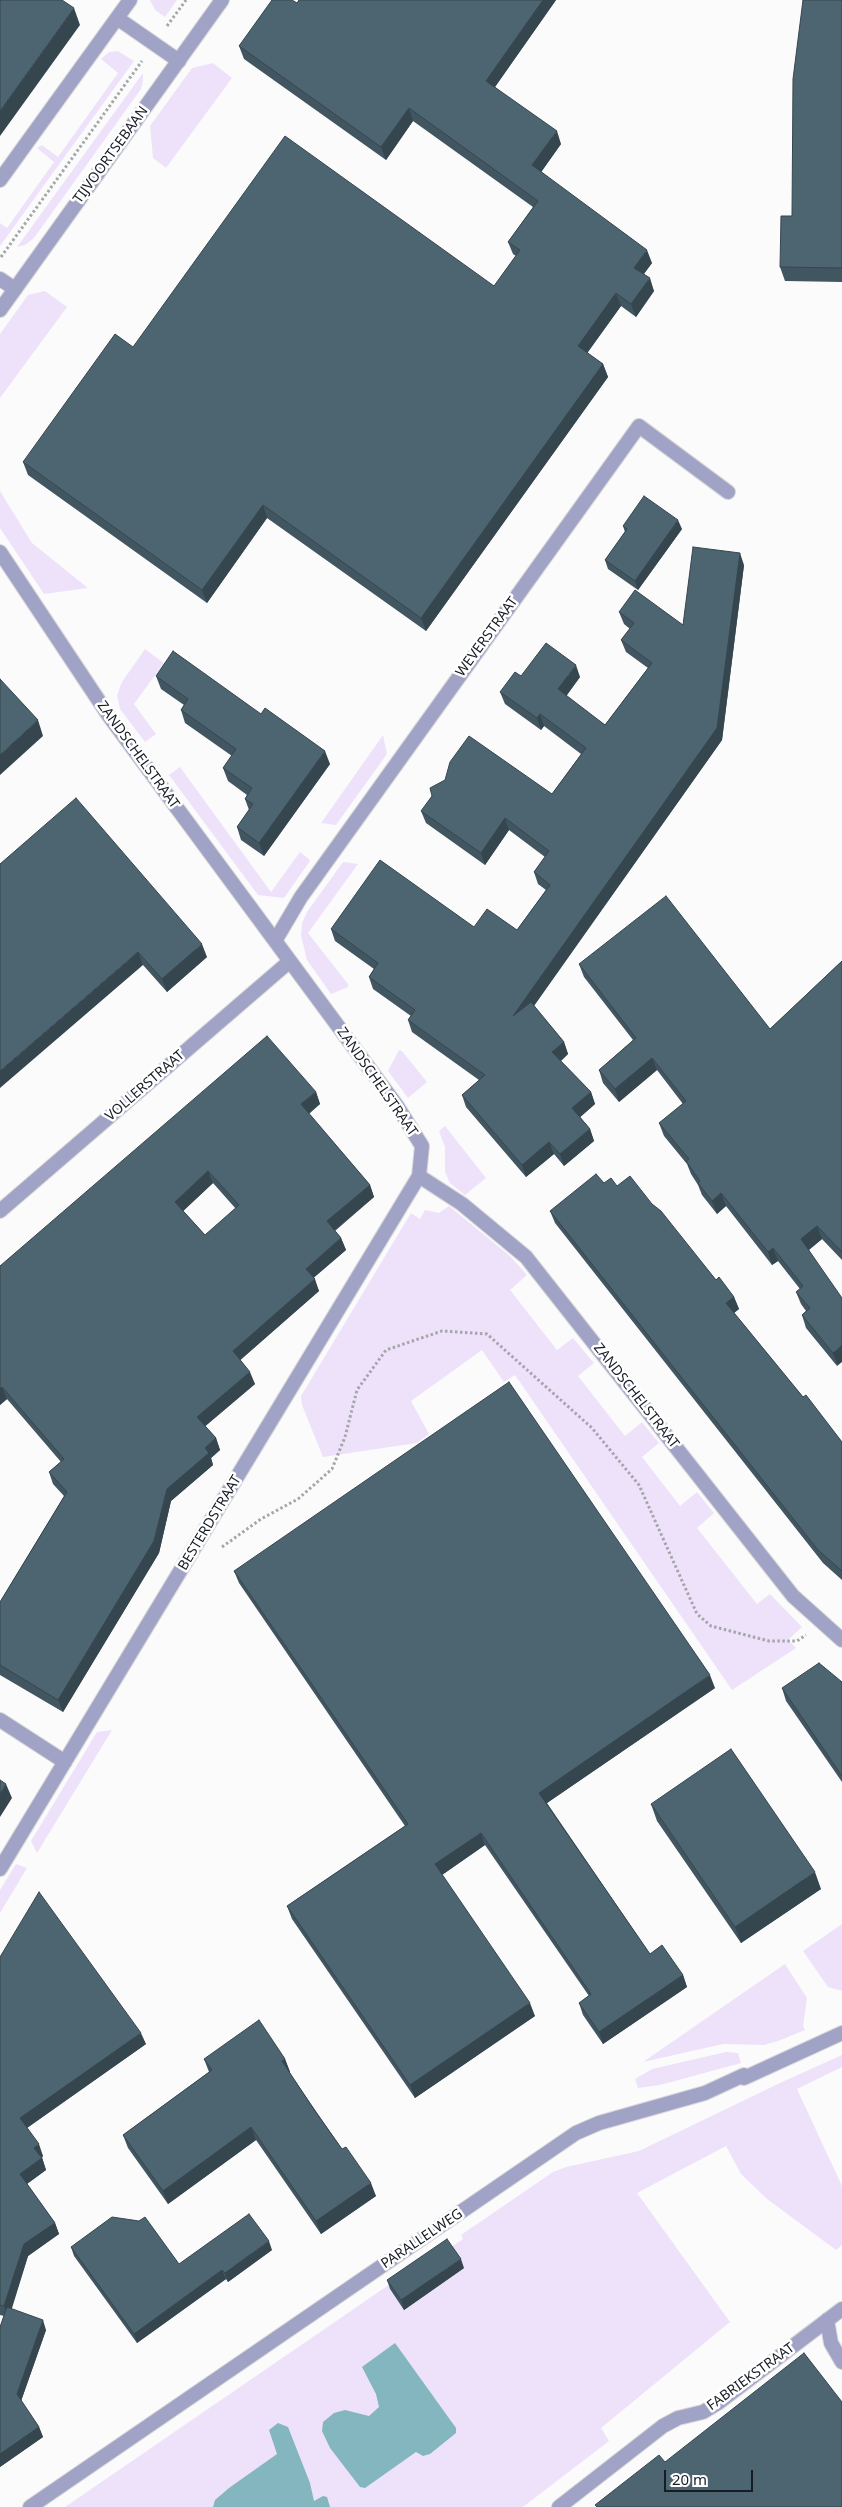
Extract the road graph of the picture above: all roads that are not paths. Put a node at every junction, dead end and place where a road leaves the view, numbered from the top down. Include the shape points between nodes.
1 (130, 0) edge
2 (222, 0) edge
3 (117, 18) junction
4 (179, 61) junction
5 (0, 180) edge
6 (0, 279) edge
7 (15, 289) junction
8 (0, 310) edge
9 (728, 492) dead end
10 (0, 552) edge
11 (275, 941) junction
12 (290, 962) junction
13 (419, 1176) junction
14 (0, 1211) edge
15 (842, 1640) edge
16 (0, 1720) edge
17 (65, 1762) junction
18 (0, 1869) edge
19 (842, 2033) edge
20 (842, 2309) edge
21 (827, 2320) junction
22 (842, 2362) edge
23 (30, 2507) edge
24 (559, 2507) edge

1 - 3 street
2 - 4 street, TIJVOORTSEBAAN
3 - 4 street
3 - 5 street
4 - 7 street, TIJVOORTSEBAAN
6 - 7 street
7 - 8 street, TIJVOORTSEBAAN
9 - 11 street, WEVERSTRAAT via 639,426 307,889
10 - 11 street, ZANDSCHELSTRAAT via 109,716
11 - 12 street, ZANDSCHELSTRAAT
12 - 13 street, ZANDSCHELSTRAAT via 397,1106 422,1146
12 - 14 street, VOLLERSTRAAT
13 - 15 street, ZANDSCHELSTRAAT via 462,1204 526,1257 793,1596
13 - 17 street, BESTERDSTRAAT
16 - 17 street
17 - 18 street, BESTERDSTRAAT
19 - 23 street, PARALLELWEG via 705,2093 599,2123 576,2133
20 - 21 street, FABRIEKSTRAAT
21 - 22 street via 831,2343
21 - 24 street, FABRIEKSTRAAT via 718,2403 703,2412 678,2418 663,2426

